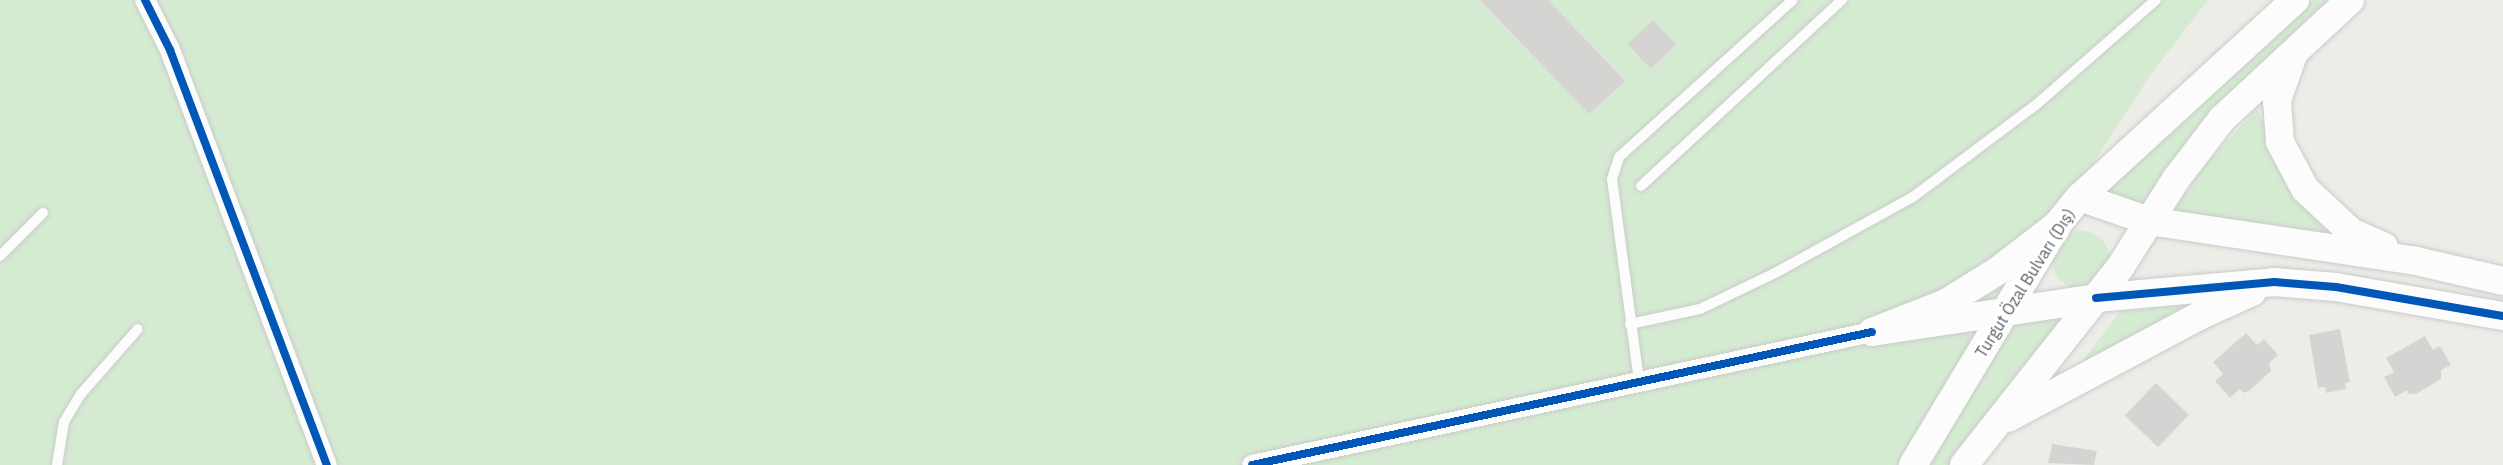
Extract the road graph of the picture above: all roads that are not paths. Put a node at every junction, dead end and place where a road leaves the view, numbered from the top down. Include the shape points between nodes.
1 (145, 0) edge
2 (1793, 0) edge
3 (1842, 0) edge
4 (2156, 0) edge
5 (2295, 0) edge
6 (2350, 0) edge
7 (2294, 52) junction
8 (1641, 186) dead end
9 (2080, 197) junction
10 (43, 213) dead end
11 (2149, 220) junction
12 (2057, 225) junction
13 (0, 256) edge
14 (2416, 261) junction
15 (2503, 281) edge
16 (2274, 282) junction
17 (2096, 298) junction
18 (2006, 311) junction
19 (2503, 316) edge
20 (1630, 324) junction
21 (138, 328) dead end
22 (1872, 332) junction
23 (1639, 381) junction
24 (2001, 422) junction
25 (57, 465) edge
26 (327, 465) edge
27 (1252, 465) edge
28 (1913, 465) edge
29 (1964, 465) edge

1 - 26 street via 170,50
2 - 20 lane via 1619,157 1612,179
3 - 8 lane
4 - 20 lane via 2037,105 1913,196 1795,263 1700,309
5 - 9 main road, Turgut Özal Bulvarı (Dış)
6 - 7 main road
7 - 11 main road via 2222,119
7 - 14 main road via 2277,100 2280,142 2305,189 2351,232
9 - 11 main road
9 - 12 main road, Turgut Özal Bulvarı (Dış)
10 - 13 lane
11 - 14 main road
11 - 17 main road
12 - 18 main road, Turgut Özal Bulvarı (Dış)
12 - 22 main road via 1996,272 1946,303
14 - 15 main road
16 - 17 main road
16 - 19 main road via 2336,287
16 - 24 main road via 2201,315
17 - 18 main road
17 - 24 main road
18 - 22 main road
18 - 28 main road, Turgut Özal Bulvarı (Dış)
20 - 23 lane
21 - 25 lane via 81,394 64,422
22 - 23 street
23 - 27 street
24 - 29 main road

